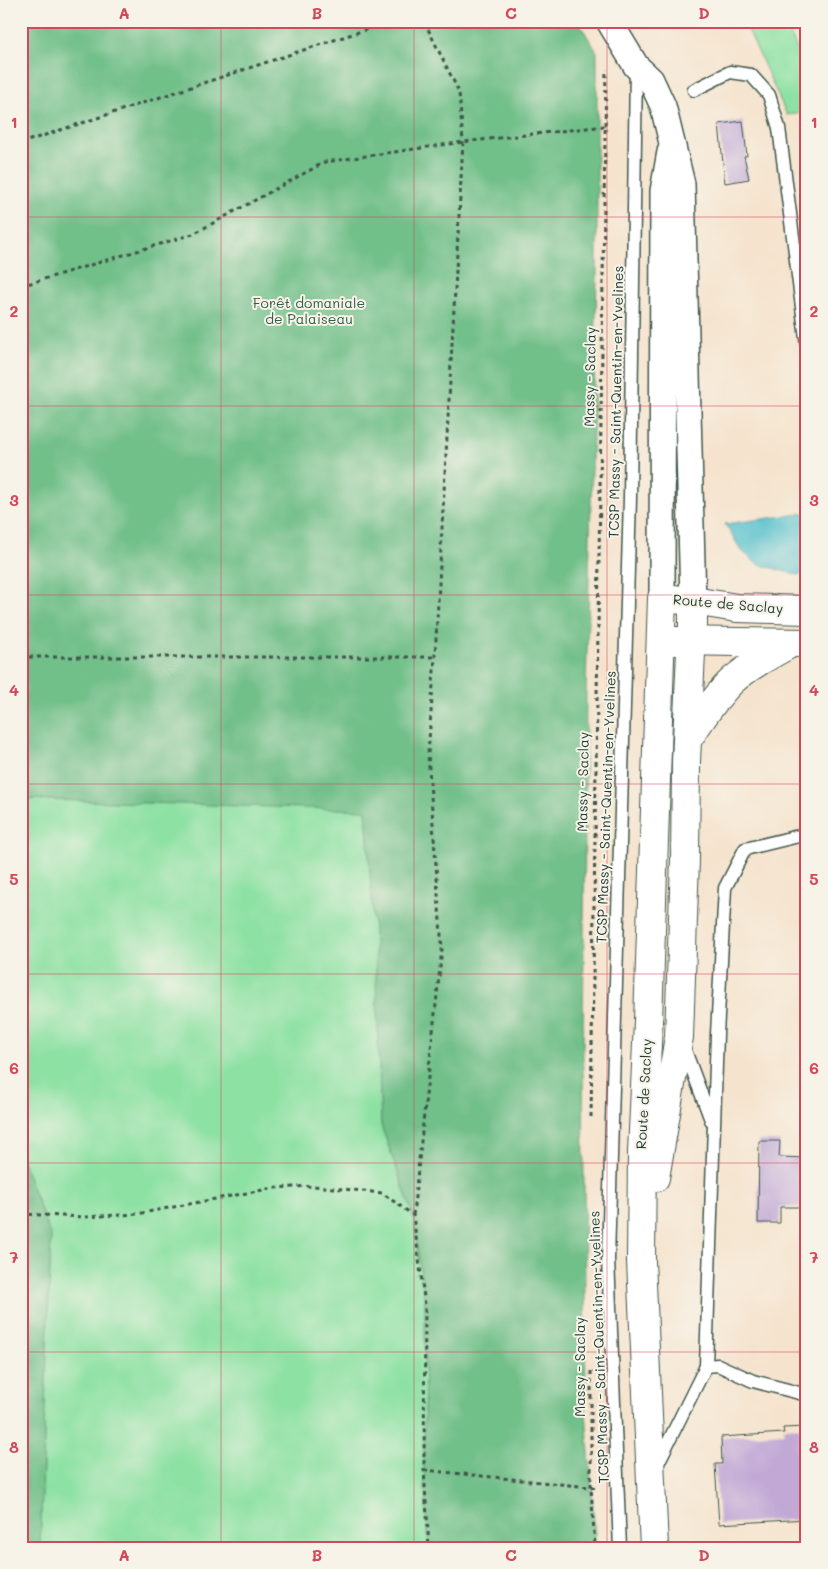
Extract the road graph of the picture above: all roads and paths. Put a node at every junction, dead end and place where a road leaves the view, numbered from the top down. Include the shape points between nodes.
1 (392, 21) edge
2 (424, 21) edge
3 (609, 21) edge
4 (606, 65) dead end
5 (636, 66) junction
6 (694, 90) dead end
7 (605, 126) junction
8 (672, 139) junction
9 (463, 142) junction
10 (21, 144) edge
11 (21, 286) edge
12 (807, 346) edge
13 (662, 598) junction
14 (693, 601) junction
15 (807, 610) edge
16 (661, 640) junction
17 (693, 642) junction
18 (799, 643) edge
19 (21, 657) edge
20 (436, 657) junction
21 (687, 740) junction
22 (807, 834) edge
23 (679, 1037) junction
24 (590, 1118) dead end
25 (714, 1127) junction
26 (21, 1214) edge
27 (413, 1215) junction
28 (641, 1261) junction
29 (706, 1366) junction
30 (591, 1371) dead end
31 (807, 1395) edge
32 (424, 1470) junction
33 (650, 1479) junction
34 (591, 1487) junction
35 (617, 1490) junction
36 (429, 1548) edge
37 (595, 1548) edge
38 (620, 1548) edge
39 (654, 1548) edge

1 - 10 path
2 - 9 path via 459,92
3 - 5 street
4 - 7 path, Massy - Saclay
5 - 8 street via 651,80 663,106
5 - 35 lane, TCSP Massy - Saint-Quentin-en-Yvelines via 630,498 608,1259
6 - 12 lane via 730,72 751,74 769,95 779,128
7 - 9 path
7 - 24 path, Massy - Saclay
8 - 13 street via 663,191
8 - 14 street via 682,184
9 - 11 path via 325,162 192,234
9 - 20 path
13 - 14 main road, Route de Saclay
13 - 16 main road, Route de Saclay
14 - 15 main road, Route de Saclay via 737,608
14 - 17 main road
16 - 17 main road
16 - 28 main road, Route de Saclay via 642,1152
17 - 18 main road
17 - 21 main road
18 - 21 main road via 752,665 731,682
19 - 20 path
20 - 27 path via 428,754 442,949
21 - 23 main road
22 - 25 lane via 745,849 725,888
23 - 25 lane
23 - 28 main road
25 - 29 lane
26 - 27 path via 84,1217 137,1214 273,1188 314,1186 382,1194
27 - 32 path via 425,1305
28 - 33 main road, Route de Saclay
29 - 31 lane via 718,1365 753,1381
29 - 33 lane
30 - 34 path, Massy - Saclay
32 - 34 path
32 - 36 path
33 - 39 main road, Route de Saclay
34 - 35 path
34 - 37 path, Massy - Saclay
35 - 38 lane, TCSP Massy - Saint-Quentin-en-Yvelines

